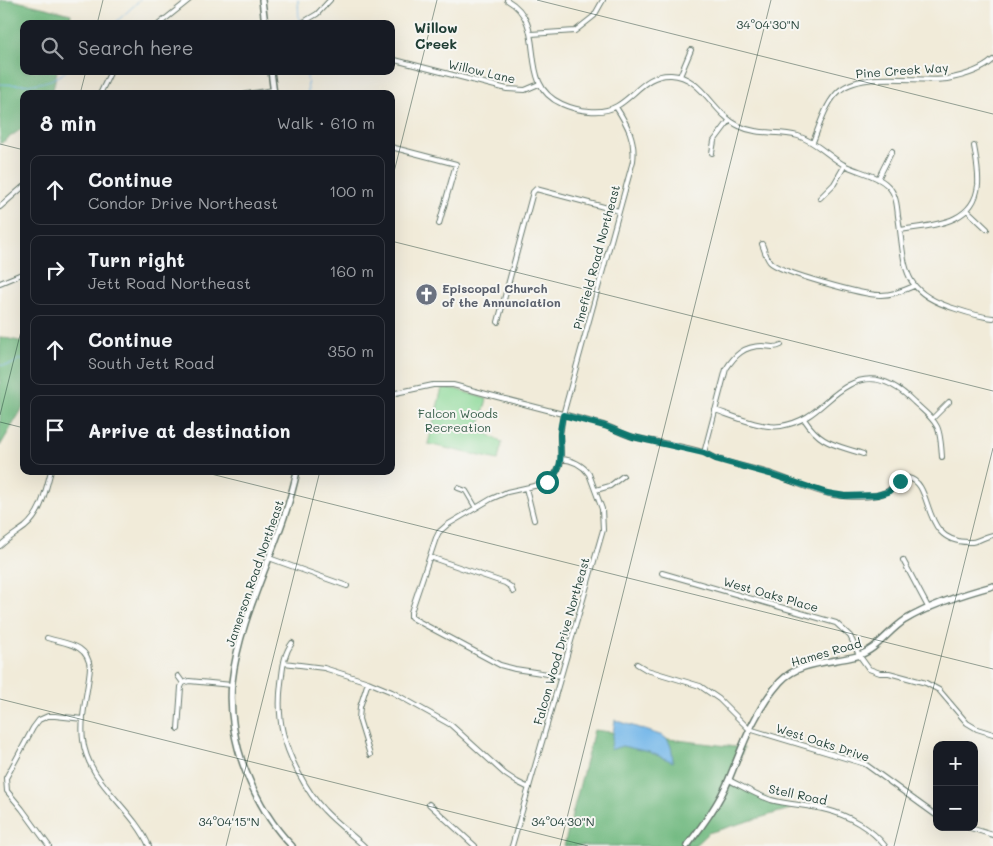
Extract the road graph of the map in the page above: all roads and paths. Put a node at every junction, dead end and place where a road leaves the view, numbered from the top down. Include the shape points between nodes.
1 (188, 0) edge
2 (262, 0) edge
3 (330, 0) edge
4 (507, 0) edge
5 (603, 0) edge
6 (164, 20) edge
7 (264, 20) edge
8 (307, 20) edge
9 (531, 34) junction
10 (691, 50) dead end
11 (395, 60) edge
12 (993, 60) edge
13 (109, 75) edge
14 (272, 75) edge
15 (680, 76) junction
16 (539, 84) junction
17 (102, 90) edge
18 (274, 90) edge
19 (616, 107) junction
20 (729, 121) junction
21 (813, 142) junction
22 (974, 146) dead end
23 (395, 148) edge
24 (892, 151) dead end
25 (712, 153) dead end
26 (845, 165) junction
27 (878, 179) junction
28 (20, 189) edge
29 (820, 198) dead end
30 (0, 206) edge
31 (967, 210) junction
32 (619, 211) junction
33 (438, 224) dead end
34 (987, 229) dead end
35 (900, 230) junction
36 (763, 246) dead end
37 (20, 275) edge
38 (0, 284) edge
39 (914, 286) junction
40 (993, 318) edge
41 (498, 322) dead end
42 (781, 344) dead end
43 (395, 393) edge
44 (948, 402) dead end
45 (714, 410) junction
46 (563, 415) junction
47 (804, 419) junction
48 (932, 419) junction
49 (704, 453) junction
50 (863, 454) dead end
51 (942, 456) dead end
52 (561, 459) junction
53 (50, 475) edge
54 (296, 475) edge
55 (623, 476) dead end
56 (458, 488) dead end
57 (526, 488) junction
58 (596, 490) junction
59 (476, 508) junction
60 (534, 520) dead end
61 (993, 535) edge
62 (0, 546) edge
63 (430, 557) junction
64 (270, 558) junction
65 (903, 560) dead end
66 (662, 573) dead end
67 (347, 586) dead end
68 (993, 586) edge
69 (513, 592) dead end
70 (929, 609) junction
71 (47, 638) dead end
72 (292, 643) dead end
73 (859, 655) junction
74 (284, 663) junction
75 (637, 664) dead end
76 (178, 676) dead end
77 (561, 676) junction
78 (368, 682) junction
79 (183, 683) junction
80 (232, 685) junction
81 (83, 719) junction
82 (178, 729) dead end
83 (750, 729) junction
84 (993, 734) edge
85 (370, 755) dead end
86 (729, 780) junction
87 (529, 788) junction
88 (429, 804) dead end
89 (933, 813) edge
90 (978, 831) edge
91 (993, 835) edge
92 (49, 846) edge
93 (150, 846) edge
94 (292, 846) edge
95 (364, 846) edge
96 (475, 846) edge
97 (512, 846) edge
98 (687, 846) edge
99 (885, 846) edge

1 - 6 street
2 - 7 street
3 - 8 street
4 - 9 street via 525,16
5 - 9 street via 594,16 575,31
9 - 16 street via 534,70
10 - 15 street
11 - 16 street, Willow Lane via 507,89 525,90
12 - 21 street, Pine Creek Way via 978,70 946,79 891,79 850,84 830,102
13 - 17 street
14 - 18 street
15 - 19 street via 655,77
15 - 20 street via 695,85
16 - 19 street via 552,99 566,106 595,111
19 - 32 street, Pinefield Road Northeast via 629,130 634,148
20 - 21 street via 754,132 792,135
20 - 25 street via 714,141
21 - 26 street
22 - 31 street via 978,185 976,196
23 - 33 street via 456,164
24 - 27 street
26 - 27 street
26 - 29 street via 834,184
27 - 35 street via 887,185 896,199
28 - 30 street
31 - 34 street
31 - 35 street via 954,220
32 - 41 street via 536,189
32 - 46 street, Pinefield Road Northeast
35 - 39 street via 904,263
36 - 39 street via 769,261 778,267 868,295 898,294
37 - 38 street
39 - 40 street via 936,303
42 - 45 street via 776,348 751,347 734,356 726,369
43 - 46 street via 453,385
44 - 48 street
45 - 47 street via 759,424 779,426
45 - 49 street
46 - 49 street via 633,437
46 - 52 street, Pinefield Road Northeast
47 - 48 street via 849,384 878,380 904,391
47 - 50 street via 812,432 826,442
48 - 51 street via 940,432
49 - 61 street via 837,495 877,495 888,492 907,478 920,487 931,518 947,536 972,542
52 - 57 street via 558,472 551,479
52 - 58 street, Falcon Wood Drive Northeast via 586,468
53 - 62 street via 36,515
54 - 64 street, Jamerson Road Northeast
55 - 58 street via 610,486
56 - 59 street via 466,491
57 - 59 street via 499,495
57 - 60 street
58 - 77 street, Falcon Wood Drive Northeast via 604,530
59 - 63 street via 442,529
63 - 69 street via 505,583
63 - 77 street via 411,617 500,665
64 - 67 street
64 - 80 street, Jamerson Road Northeast via 242,636
65 - 70 street
66 - 73 street, West Oaks Place via 836,623 850,636
68 - 70 street, Hames Road
70 - 73 street, Hames Road via 904,621
71 - 81 street via 75,646 89,658
72 - 74 street
73 - 83 street, Hames Road via 790,673 769,696
73 - 84 street, West Oaks Place via 869,669 926,683 939,690 967,723 977,730
74 - 78 street via 324,668
74 - 95 street via 280,704 283,733 290,754 323,810
75 - 83 street via 700,686 719,699
76 - 79 street
77 - 87 street, Falcon Wood Drive Northeast
78 - 85 street via 359,720
78 - 87 street via 451,725 505,774
79 - 80 street
79 - 82 street
80 - 94 street, Jamerson Road Northeast via 235,732 245,769 260,806
81 - 92 street via 48,716 39,720 6,778 6,791
81 - 93 street via 84,747 92,768
83 - 86 street, Hames Road
83 - 89 street, West Oaks Drive via 865,764
86 - 98 street, Hames Road via 704,825
86 - 99 street, Stell Road via 770,800 828,810 871,830
87 - 97 street, Falcon Wood Drive Northeast
88 - 96 street
90 - 91 street

